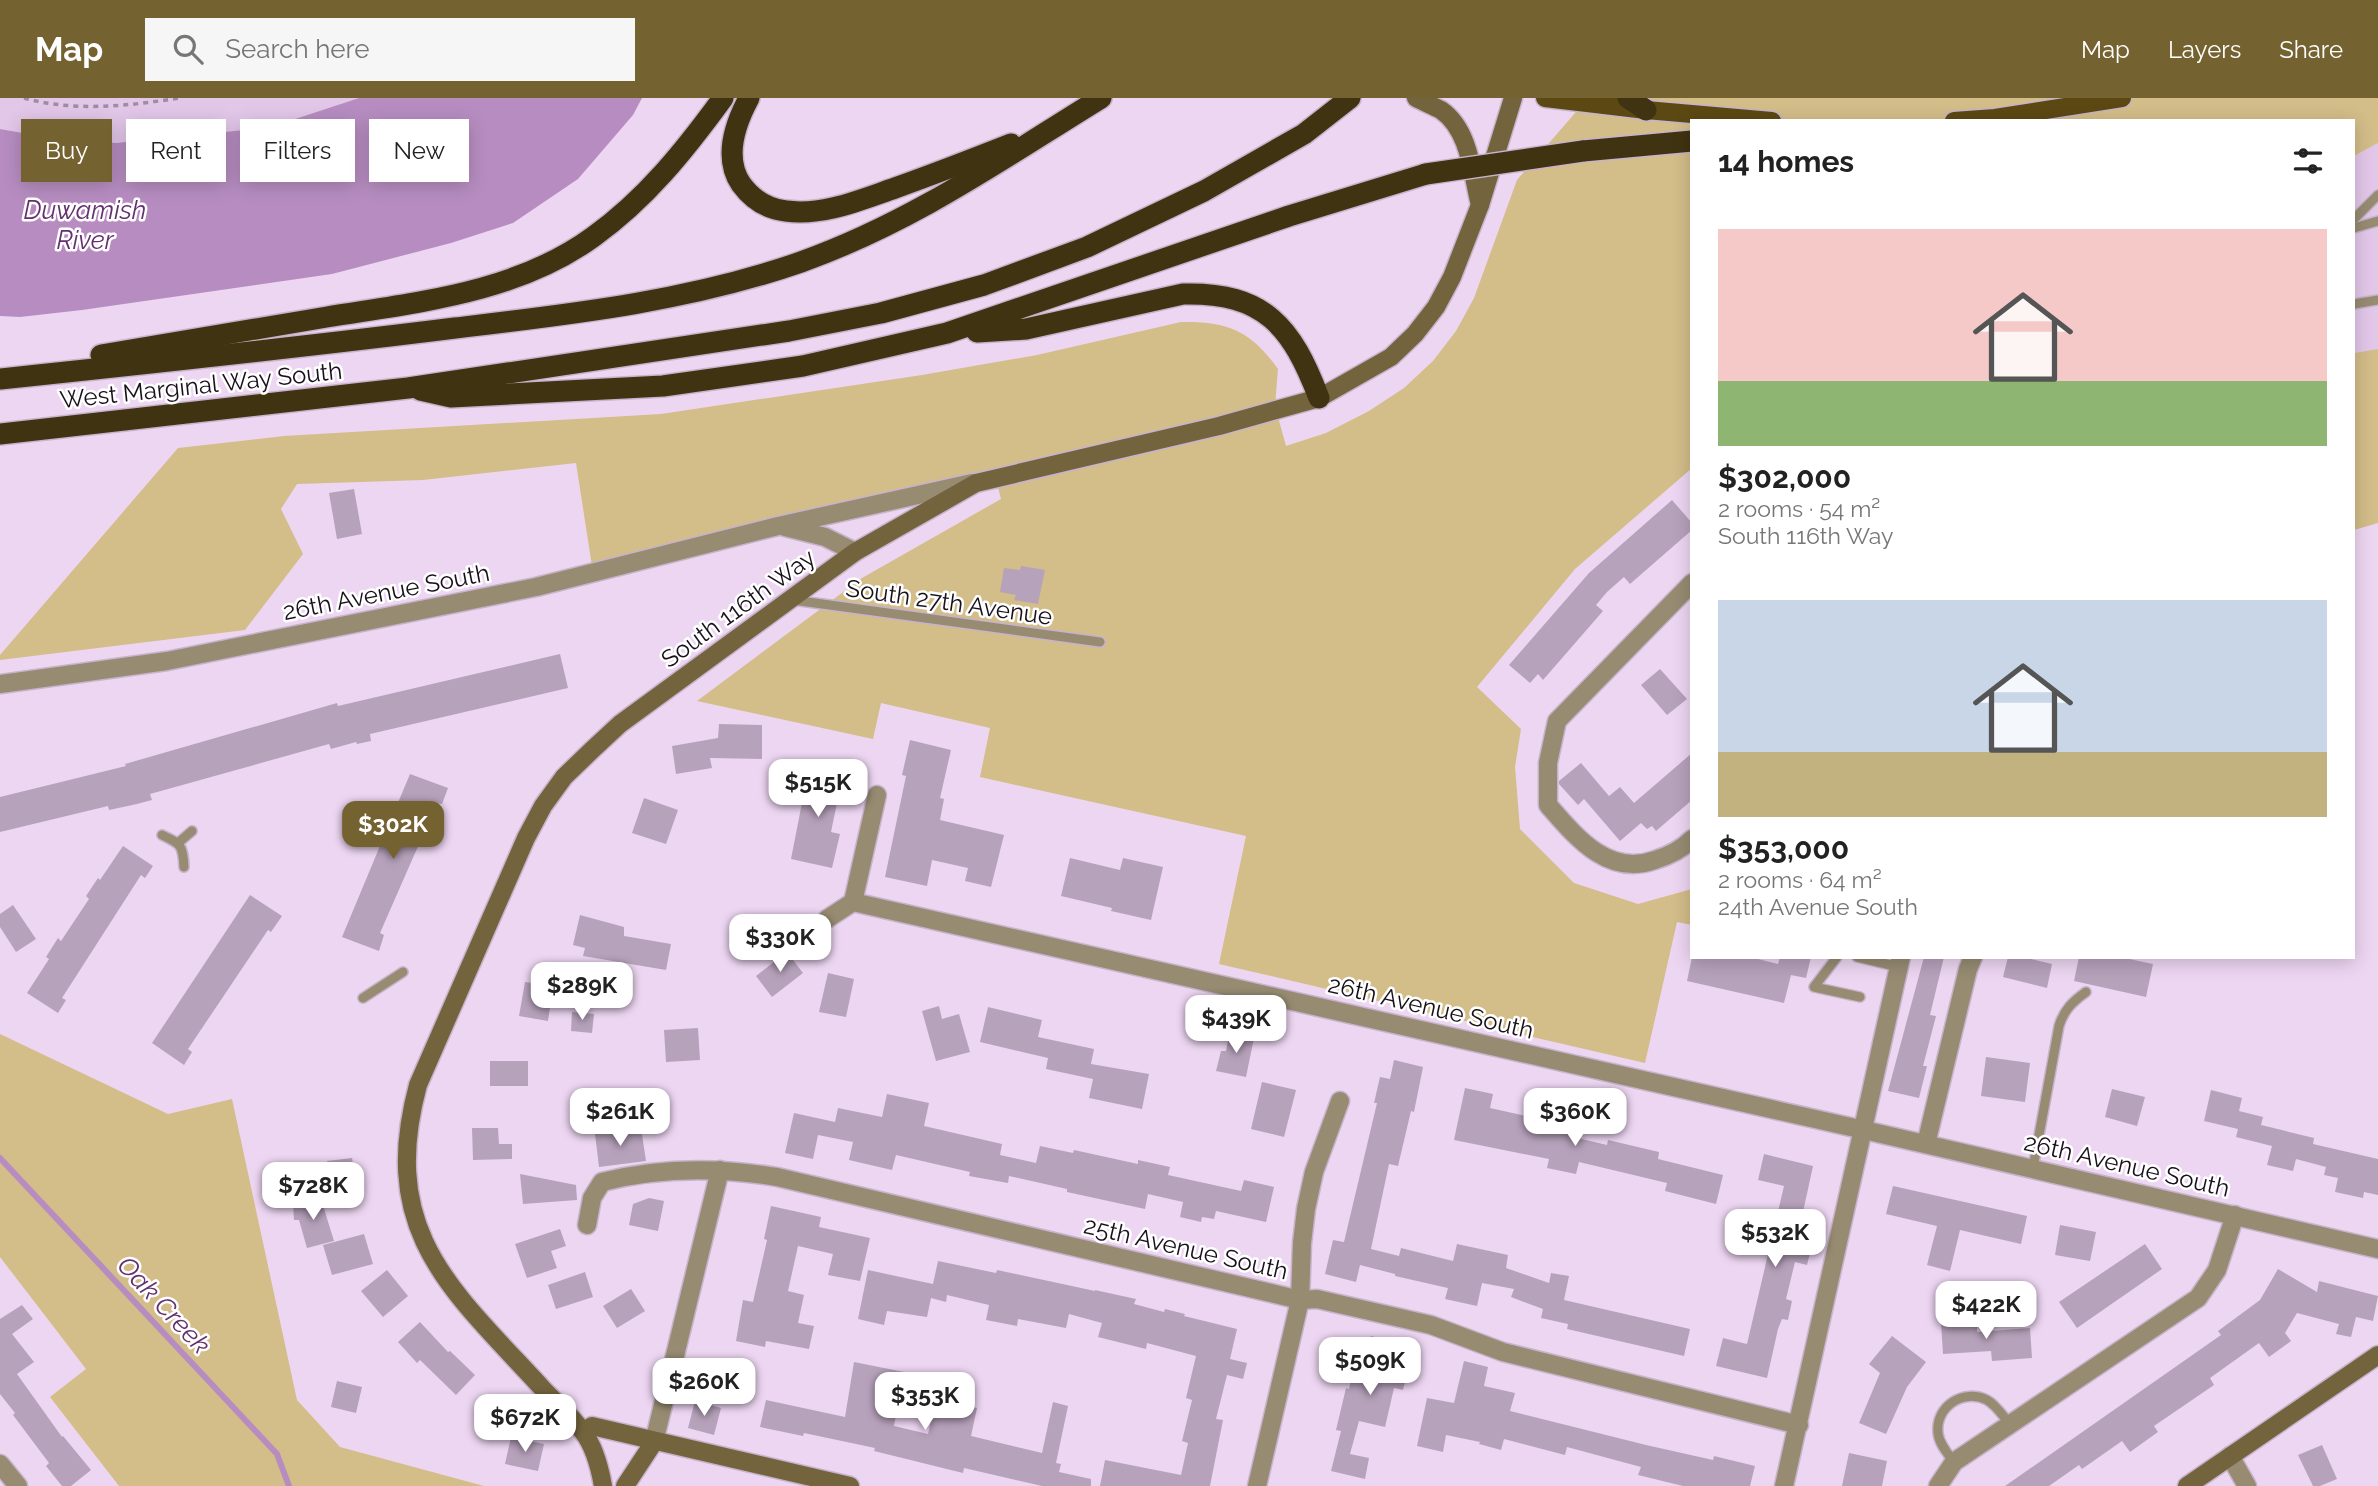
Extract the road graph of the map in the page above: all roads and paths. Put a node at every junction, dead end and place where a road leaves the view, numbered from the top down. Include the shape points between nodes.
1 (24, 98) edge
2 (179, 98) edge
3 (723, 98) edge
4 (750, 98) edge
5 (1101, 98) edge
6 (1350, 98) edge
7 (1416, 98) edge
8 (1513, 98) edge
9 (1545, 98) edge
10 (1628, 98) edge
11 (2122, 98) edge
12 (1646, 110) junction
13 (1749, 119) edge
14 (1981, 119) edge
15 (1055, 126) junction
16 (1690, 141) edge
17 (2378, 195) edge
18 (1480, 205) junction
19 (2355, 218) edge
20 (2378, 221) edge
21 (2355, 228) edge
22 (2378, 300) edge
23 (2355, 304) edge
24 (947, 333) junction
25 (0, 376) edge
26 (408, 388) junction
27 (1320, 398) junction
28 (0, 434) edge
29 (976, 483) junction
30 (778, 526) junction
31 (855, 552) junction
32 (1690, 585) edge
33 (792, 600) junction
34 (1100, 642) dead end
35 (0, 684) edge
36 (877, 794) dead end
37 (191, 831) dead end
38 (162, 835) dead end
39 (1690, 840) edge
40 (178, 843) junction
41 (184, 867) dead end
42 (853, 902) junction
43 (827, 919) dead end
44 (1836, 959) edge
45 (1874, 959) edge
46 (1972, 959) edge
47 (1900, 962) edge
48 (403, 972) dead end
49 (2086, 992) dead end
50 (1860, 997) dead end
51 (363, 998) dead end
52 (1340, 1101) dead end
53 (1864, 1130) junction
54 (1926, 1144) junction
55 (2033, 1168) junction
56 (720, 1170) junction
57 (2235, 1215) junction
58 (587, 1225) dead end
59 (2378, 1249) edge
60 (1300, 1300) junction
61 (2378, 1355) edge
62 (2010, 1424) junction
63 (1798, 1425) junction
64 (584, 1432) junction
65 (654, 1442) junction
66 (2230, 1456) junction
67 (1954, 1462) junction
68 (0, 1464) edge
69 (795, 1479) edge
70 (18, 1486) edge
71 (604, 1486) edge
72 (625, 1486) edge
73 (850, 1486) edge
74 (1257, 1486) edge
75 (1784, 1486) edge
76 (1938, 1486) edge
77 (2187, 1486) edge
78 (2247, 1486) edge

1 - 2 path via 63,106
3 - 25 highway via 687,147 625,212 569,253 525,275 431,300
4 - 15 highway via 738,121 732,163 736,176 754,198 784,211 851,203
5 - 15 highway
6 - 26 highway, West Marginal Way South via 1304,134 1204,191 1087,247 985,285 789,331
7 - 18 street via 1442,111 1464,139
8 - 18 street, South 116th Way
9 - 12 main road
10 - 12 highway
11 - 14 main road
12 - 13 main road
15 - 25 highway, West Marginal Way South via 974,179 881,230 802,262 660,301 314,346
16 - 24 highway, bridge via 1583,150 1426,174
17 - 19 lane
18 - 27 street, South 116th Way via 1437,307 1415,334 1391,357
20 - 21 lane
22 - 23 lane
24 - 26 highway via 803,366 663,386 451,397
24 - 27 highway via 1026,329 1183,295 1209,294 1231,298 1270,316 1305,361
26 - 28 highway, West Marginal Way South
27 - 29 street, South 116th Way
29 - 30 street, 26th Avenue South
29 - 31 street, South 116th Way
30 - 31 street, 26th Avenue South via 825,537
30 - 35 street, 26th Avenue South via 509,593 167,662
31 - 33 street, South 116th Way
32 - 39 street via 1557,721 1548,763 1548,805 1597,854 1621,865 1668,856
33 - 34 lane, South 27th Avenue
33 - 64 street, South 116th Way via 620,724 564,777 543,806 509,874 427,1060 411,1111 405,1147 408,1181 423,1242 460,1300
36 - 42 street
37 - 40 lane
38 - 40 lane
40 - 41 lane
42 - 43 street
42 - 53 street, 26th Avenue South
44 - 50 lane via 1814,987
45 - 47 lane
46 - 54 street
47 - 53 street
48 - 51 lane
49 - 55 lane via 2063,1013
52 - 60 street via 1306,1209
53 - 54 street, 26th Avenue South
53 - 63 street
54 - 55 street, 26th Avenue South
55 - 57 street, 26th Avenue South
56 - 58 street, 25th Avenue South via 632,1174 602,1182 592,1198
56 - 60 street, 25th Avenue South via 777,1177
56 - 65 street
57 - 59 street, 26th Avenue South
57 - 62 street via 2217,1270 2198,1298
60 - 63 street, 25th Avenue South via 1317,1299 1431,1325 1503,1352
60 - 74 street
61 - 66 street
62 - 67 street
62 - 67 lane via 1986,1400 1962,1397 1953,1401 1938,1421 1938,1435
63 - 75 street
64 - 65 street via 593,1426
64 - 71 street
65 - 69 street
65 - 72 street
66 - 77 street
66 - 78 street
67 - 76 street
68 - 70 street
69 - 73 street

